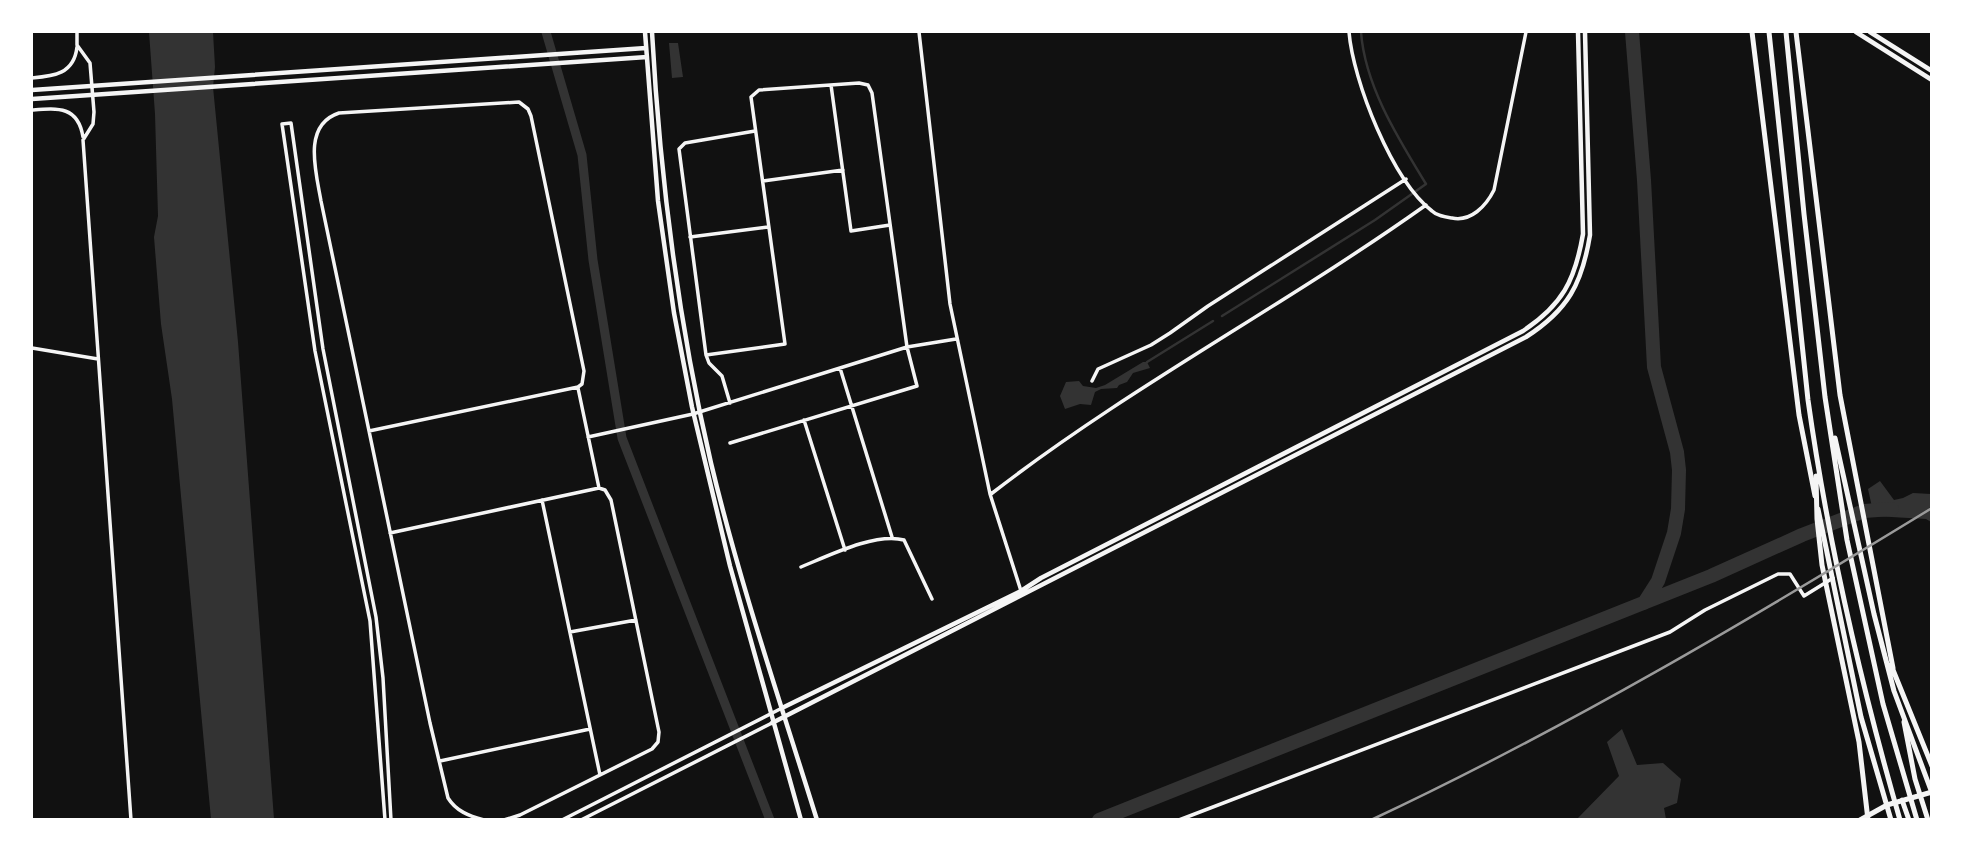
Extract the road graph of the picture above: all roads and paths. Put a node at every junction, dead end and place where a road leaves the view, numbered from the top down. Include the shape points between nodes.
1 (76, 32) edge
2 (645, 32) edge
3 (652, 32) edge
4 (919, 32) edge
5 (1349, 32) edge
6 (1526, 32) edge
7 (1578, 32) edge
8 (1585, 32) edge
9 (1752, 32) edge
10 (1769, 32) edge
11 (1786, 32) edge
12 (1796, 32) edge
13 (1856, 32) edge
14 (1870, 32) edge
15 (78, 45) junction
16 (646, 48) junction
17 (653, 52) junction
18 (646, 57) junction
19 (1931, 71) edge
20 (32, 78) edge
21 (1931, 80) edge
22 (831, 85) junction
23 (32, 90) edge
24 (32, 99) edge
25 (32, 110) edge
26 (755, 131) junction
27 (83, 140) junction
28 (843, 170) junction
29 (1406, 179) junction
30 (762, 181) junction
31 (1426, 205) junction
32 (890, 225) junction
33 (769, 226) junction
34 (690, 237) junction
35 (957, 339) junction
36 (907, 346) junction
37 (32, 348) edge
38 (706, 355) junction
39 (99, 359) junction
40 (841, 368) junction
41 (1092, 380) dead end
42 (578, 387) junction
43 (1825, 397) junction
44 (730, 403) junction
45 (852, 406) junction
46 (700, 412) junction
47 (693, 414) junction
48 (804, 420) junction
49 (369, 431) junction
50 (588, 437) junction
51 (730, 443) dead end
52 (1815, 455) junction
53 (599, 488) junction
54 (990, 495) junction
55 (542, 500) junction
56 (390, 533) junction
57 (892, 537) junction
58 (845, 550) junction
59 (801, 567) dead end
60 (1833, 578) junction
61 (1021, 591) junction
62 (932, 600) dead end
63 (1874, 614) junction
64 (636, 620) junction
65 (570, 632) junction
66 (782, 708) junction
67 (770, 715) junction
68 (785, 717) junction
69 (772, 723) junction
70 (590, 729) junction
71 (440, 761) junction
72 (1931, 766) edge
73 (600, 775) junction
74 (1931, 792) edge
75 (1920, 794) junction
76 (1902, 800) junction
77 (1887, 805) junction
78 (131, 820) edge
79 (385, 820) edge
80 (391, 820) edge
81 (484, 820) edge
82 (504, 820) edge
83 (562, 820) edge
84 (581, 820) edge
85 (801, 820) edge
86 (817, 820) edge
87 (1179, 820) edge
88 (1864, 820) edge
89 (1891, 820) edge
90 (1900, 820) edge
91 (1909, 820) edge
92 (1917, 820) edge
93 (1928, 820) edge

1 - 15 street
2 - 16 street
3 - 17 street
4 - 35 street
5 - 29 street via 1369,110
6 - 31 street via 1489,200 1475,214 1458,220 1439,215
7 - 61 street via 1583,234 1579,261 1556,304 1523,331
8 - 68 street via 1590,235 1586,263 1575,290 1545,325
9 - 60 main road via 1799,415
10 - 52 main road
11 - 43 main road
12 - 75 main road via 1840,395
13 - 21 street
14 - 19 street
15 - 20 street via 67,70
15 - 27 street via 90,63 94,112
16 - 17 street
16 - 18 street
16 - 23 street
17 - 18 street
17 - 46 street via 667,212
18 - 24 street
18 - 47 street via 664,246
22 - 26 street via 756,91 751,101
22 - 28 street
22 - 32 street via 864,84 870,89
25 - 27 street via 66,111 77,120
26 - 30 street
26 - 34 street via 680,146
27 - 39 street
28 - 30 street
28 - 32 street via 852,231
29 - 31 street
29 - 41 street via 1161,339 1098,369
30 - 33 street
31 - 54 street via 1060,443
32 - 36 street
33 - 34 street
33 - 38 street via 785,344
34 - 38 street
35 - 36 street
35 - 54 street
36 - 40 street
36 - 45 street via 917,386
37 - 39 street
38 - 44 street via 720,372
39 - 78 street
40 - 44 street
40 - 45 street
42 - 49 street
42 - 49 street via 584,371 528,109 513,101 339,113 321,125 314,145 321,201
42 - 50 street
43 - 63 main road
43 - 92 main road via 1853,568 1883,704
44 - 46 street
45 - 48 street
45 - 57 street
46 - 47 street
46 - 66 street via 737,564
47 - 50 street
47 - 67 street
48 - 51 street
48 - 58 street
49 - 56 street
50 - 53 street
52 - 88 main road via 1822,565 1859,742
52 - 90 main road via 1868,709
53 - 55 street
53 - 64 street via 611,500
54 - 61 street
55 - 56 street
55 - 65 street
56 - 71 street
57 - 58 street
57 - 62 street via 904,540
58 - 59 street
60 - 77 main road via 1861,717
60 - 87 street via 1804,596 1790,575 1778,575 1670,632
61 - 66 street
63 - 72 main road
63 - 74 main road via 1894,691
64 - 65 street
64 - 73 street via 658,743
65 - 70 street
66 - 67 street
66 - 68 street
67 - 69 street
67 - 83 street
68 - 69 street
68 - 86 street
69 - 84 street
69 - 85 street
70 - 71 street
70 - 73 street
71 - 81 street via 449,801
73 - 82 street
74 - 75 main road
75 - 76 main road
75 - 93 main road
76 - 77 main road
76 - 91 main road
77 - 88 main road
77 - 89 main road
79 - 80 street via 370,621 315,351 282,124 290,123 323,349 376,617

